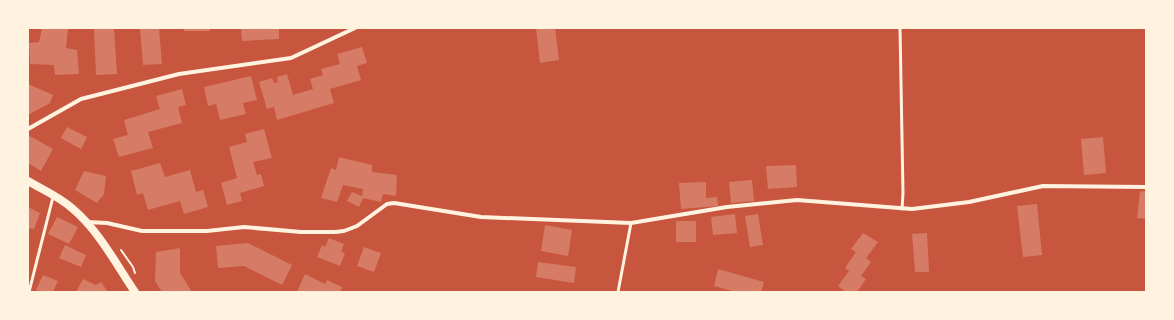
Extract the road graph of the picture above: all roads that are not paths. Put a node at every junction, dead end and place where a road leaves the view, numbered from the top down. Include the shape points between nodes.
1 (355, 28) edge
2 (900, 28) edge
3 (28, 129) edge
4 (28, 182) edge
5 (1146, 187) edge
6 (53, 196) junction
7 (902, 209) junction
8 (86, 222) junction
9 (631, 223) junction
10 (29, 292) edge
11 (135, 292) edge
12 (618, 292) edge

1 - 3 street via 291,58 178,74 81,100
2 - 7 lane
4 - 6 main road
5 - 7 street via 1042,186 969,202
6 - 8 main road via 72,208
6 - 10 lane
7 - 9 street via 797,200 727,207
8 - 9 street via 107,223 142,231 207,231 244,227 335,232 357,226 388,204 394,203 481,217
8 - 11 main road
9 - 12 lane

